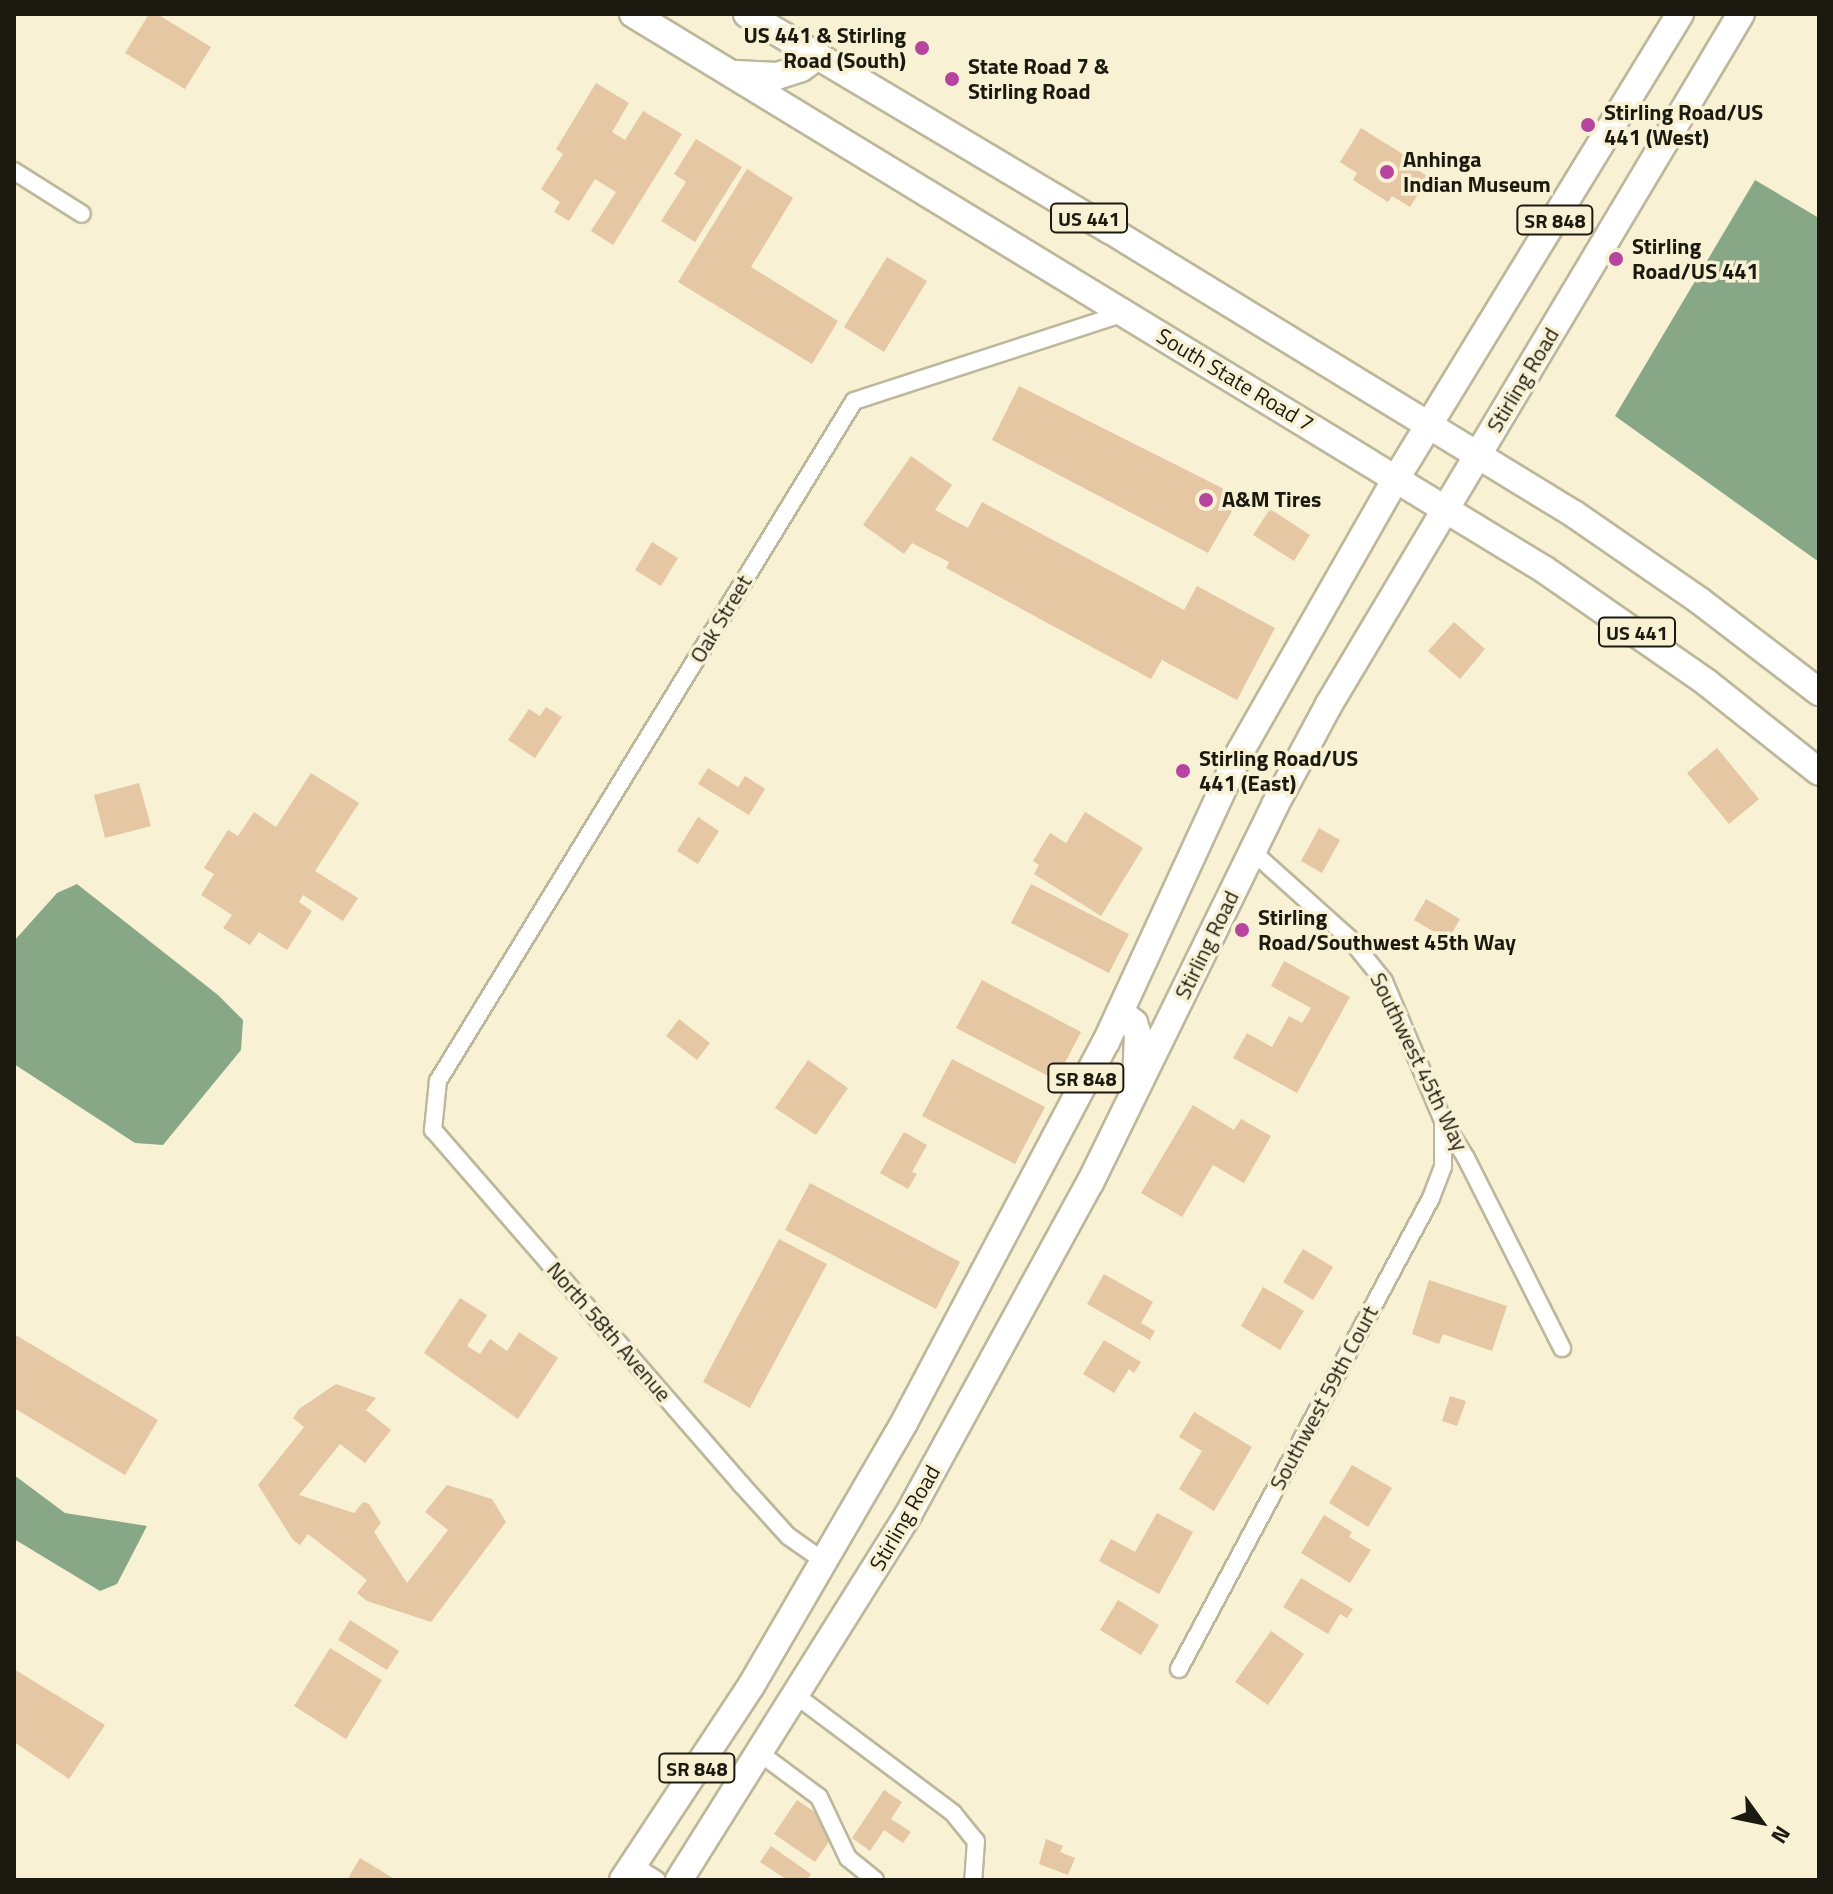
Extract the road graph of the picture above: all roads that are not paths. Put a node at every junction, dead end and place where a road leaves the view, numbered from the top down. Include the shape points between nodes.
1 (633, 14) edge
2 (747, 14) edge
3 (1680, 14) edge
4 (1741, 14) edge
5 (818, 56) junction
6 (732, 74) junction
7 (14, 171) edge
8 (82, 214) dead end
9 (1125, 313) junction
10 (1429, 425) junction
11 (1478, 454) junction
12 (1397, 477) junction
13 (1446, 507) junction
14 (1819, 692) edge
15 (1819, 772) edge
16 (1253, 852) junction
17 (1120, 1012) junction
18 (438, 1081) joint
19 (1136, 1092) junction
20 (1443, 1121) junction
21 (1562, 1348) dead end
22 (825, 1562) junction
23 (1179, 1669) dead end
24 (798, 1697) junction
25 (761, 1754) junction
26 (628, 1873) edge
27 (657, 1880) edge
28 (679, 1880) edge
29 (875, 1880) edge
30 (973, 1880) edge

1 - 6 main road, South State Road 7 / US 441
2 - 5 main road, US 441
3 - 10 main road, SR 848
4 - 11 main road, Stirling Road / SR 848
5 - 6 main road via 777,76
5 - 10 main road, US 441
6 - 9 main road, South State Road 7 / US 441
7 - 8 street
9 - 12 main road, South State Road 7 / US 441
9 - 18 street, Oak Street via 854,401
10 - 11 main road, US 441
10 - 12 main road, SR 848
11 - 13 main road, Stirling Road / SR 848
11 - 14 main road, US 441 via 1614,540
12 - 13 main road, South State Road 7 / US 441
12 - 17 main road, SR 848 via 1240,752
13 - 15 main road, South State Road 7 / US 441 via 1635,630
13 - 16 main road, Stirling Road / SR 848 via 1328,706
16 - 19 main road, Stirling Road / SR 848
16 - 20 street, Southwest 45th Way via 1350,939 1384,981
17 - 19 main road via 1134,1023 1138,1035
17 - 22 main road, SR 848
18 - 22 street, North 58th Avenue via 433,1130 767,1513 788,1536
19 - 24 main road, Stirling Road / SR 848 via 908,1515
20 - 21 street, Southwest 45th Way
20 - 23 street, Southwest 59th Court via 1443,1167 1431,1198
22 - 26 main road, SR 848
24 - 25 main road, Stirling Road / SR 848
24 - 30 street via 953,1813 976,1841
25 - 28 main road, Stirling Road / SR 848
25 - 29 street via 819,1797 848,1858
26 - 27 street

